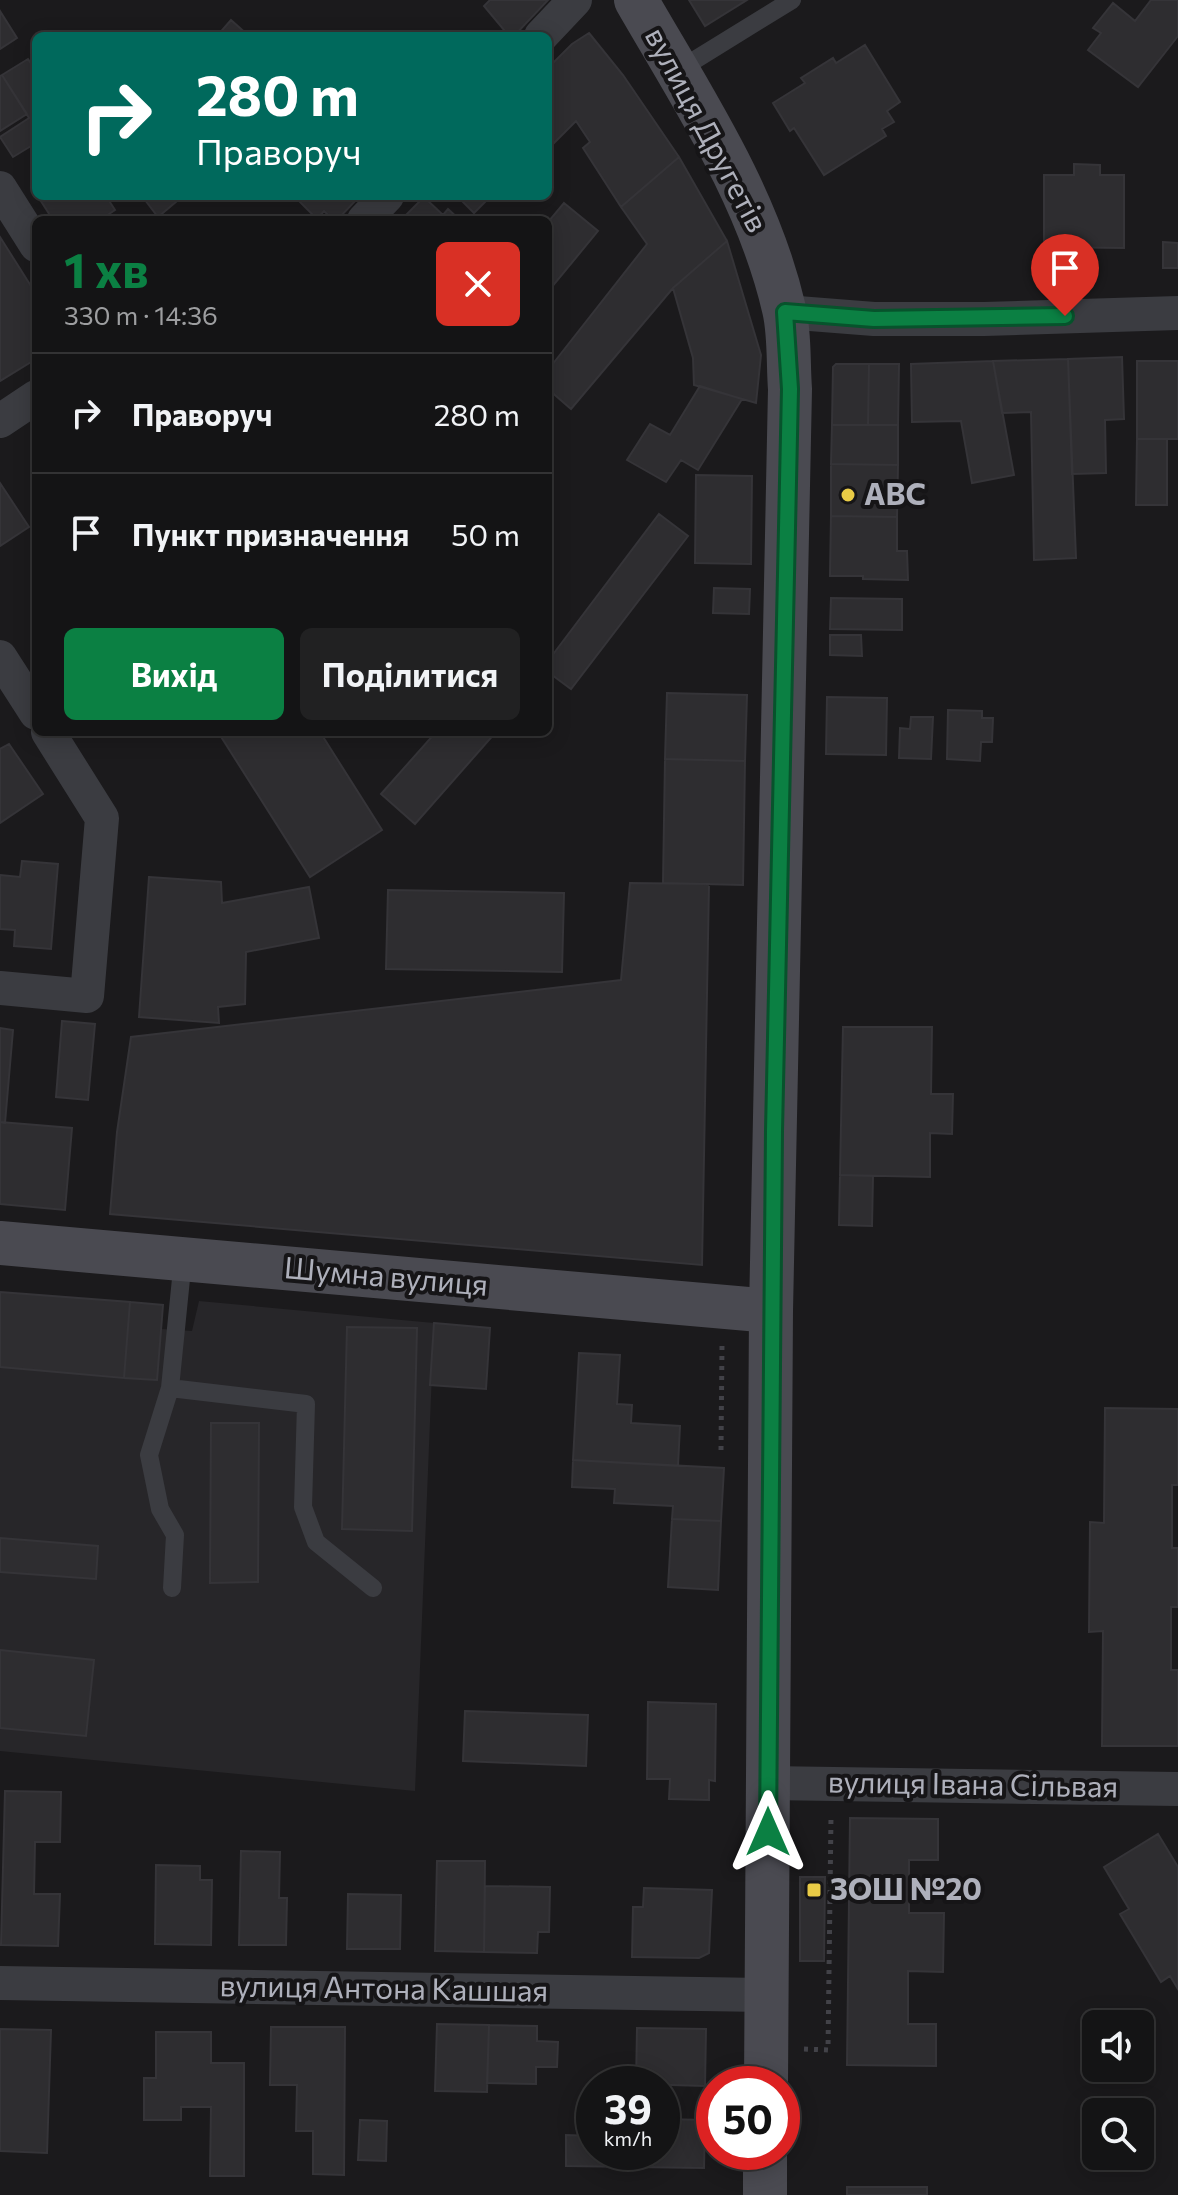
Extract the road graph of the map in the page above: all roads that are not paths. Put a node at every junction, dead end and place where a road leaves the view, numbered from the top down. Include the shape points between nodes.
1 (575, 0) edge
2 (636, 0) edge
3 (792, 0) edge
4 (545, 32) edge
5 (677, 71) junction
6 (0, 188) edge
7 (383, 200) edge
8 (368, 216) edge
9 (32, 239) edge
10 (785, 312) junction
11 (1178, 313) edge
12 (32, 400) edge
13 (0, 421) edge
14 (0, 657) edge
15 (32, 707) edge
16 (51, 736) edge
17 (0, 988) edge
18 (0, 1243) edge
19 (183, 1259) junction
20 (771, 1311) junction
21 (170, 1388) junction
22 (172, 1588) dead end
23 (373, 1588) dead end
24 (768, 1783) junction
25 (1178, 1789) edge
26 (0, 1983) edge
27 (768, 1995) junction
28 (766, 2066) edge
29 (765, 2170) edge
30 (765, 2195) edge

1 - 4 street
2 - 5 main road, вулиця Другетів
3 - 5 lane
5 - 10 main road, вулиця Другетів via 737,176 765,242
6 - 9 street
7 - 8 street
10 - 11 street via 874,319
10 - 20 main road, вулиця Другетів via 790,389
12 - 13 street
14 - 15 street
16 - 17 street via 102,818 87,996
18 - 19 main road, Шумна вулиця
19 - 20 main road, Шумна вулиця
19 - 21 lane
20 - 24 main road, вулиця Другетів
21 - 22 lane via 149,1455 160,1509 175,1535
21 - 23 lane via 306,1404 303,1507 316,1542
24 - 25 street, вулиця Івана Сільвая
24 - 27 main road, вулиця Другетів
26 - 27 street, вулиця Антона Кашшая
27 - 28 main road, вулиця Другетів
29 - 30 main road

